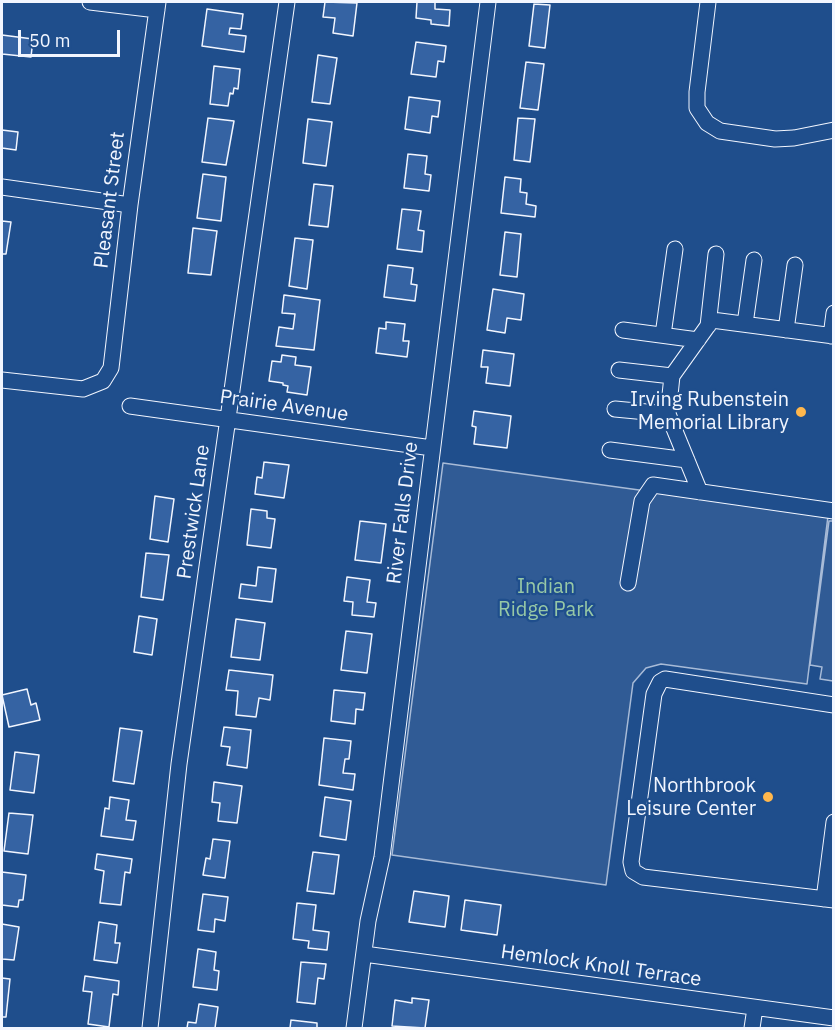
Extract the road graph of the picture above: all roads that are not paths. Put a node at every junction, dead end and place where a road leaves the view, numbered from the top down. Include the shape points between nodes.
1 (90, 2) edge
2 (287, 2) edge
3 (488, 2) edge
4 (708, 2) edge
5 (157, 6) edge
6 (834, 130) edge
7 (2, 187) edge
8 (130, 205) junction
9 (675, 249) dead end
10 (716, 254) dead end
11 (754, 260) dead end
12 (795, 265) dead end
13 (834, 313) edge
14 (745, 324) junction
15 (708, 326) junction
16 (622, 330) dead end
17 (786, 330) junction
18 (663, 335) junction
19 (832, 336) edge
20 (698, 340) junction
21 (619, 370) dead end
22 (672, 376) junction
23 (2, 380) edge
24 (130, 406) dead end
25 (615, 408) dead end
26 (668, 414) junction
27 (228, 420) junction
28 (432, 448) junction
29 (610, 450) dead end
30 (687, 460) junction
31 (700, 492) junction
32 (834, 511) edge
33 (628, 583) dead end
34 (834, 705) edge
35 (834, 822) edge
36 (829, 900) edge
37 (364, 954) junction
38 (755, 1008) junction
39 (834, 1018) edge
40 (150, 1029) edge
41 (354, 1029) edge
42 (752, 1029) edge

1 - 5 street
2 - 27 street, Prestwick Lane
3 - 28 street, River Falls Drive
4 - 6 street via 697,92 697,108 707,123 720,131 775,139
5 - 8 street, Pleasant Street
7 - 8 street
8 - 23 street, Pleasant Street via 111,368 103,381 83,388
9 - 18 street
10 - 15 street
11 - 14 street
12 - 17 street
13 - 19 street
14 - 15 street via 712,320
14 - 17 street
15 - 20 street
16 - 18 street
17 - 19 street
18 - 20 street
20 - 22 street
21 - 22 street
22 - 26 street
24 - 27 street, Prairie Avenue
25 - 26 street
26 - 30 street
27 - 28 street, Prairie Avenue
27 - 40 street, Prestwick Lane via 171,829
28 - 37 street, River Falls Drive via 382,857
29 - 30 street
30 - 31 street
31 - 32 street
31 - 33 street via 653,485 642,501
34 - 36 street via 665,679 660,682 654,694 631,862 633,871 643,877
35 - 36 street
37 - 38 street, Hemlock Knoll Terrace
37 - 41 street, River Falls Drive
38 - 39 street, Hemlock Knoll Terrace
38 - 42 street

